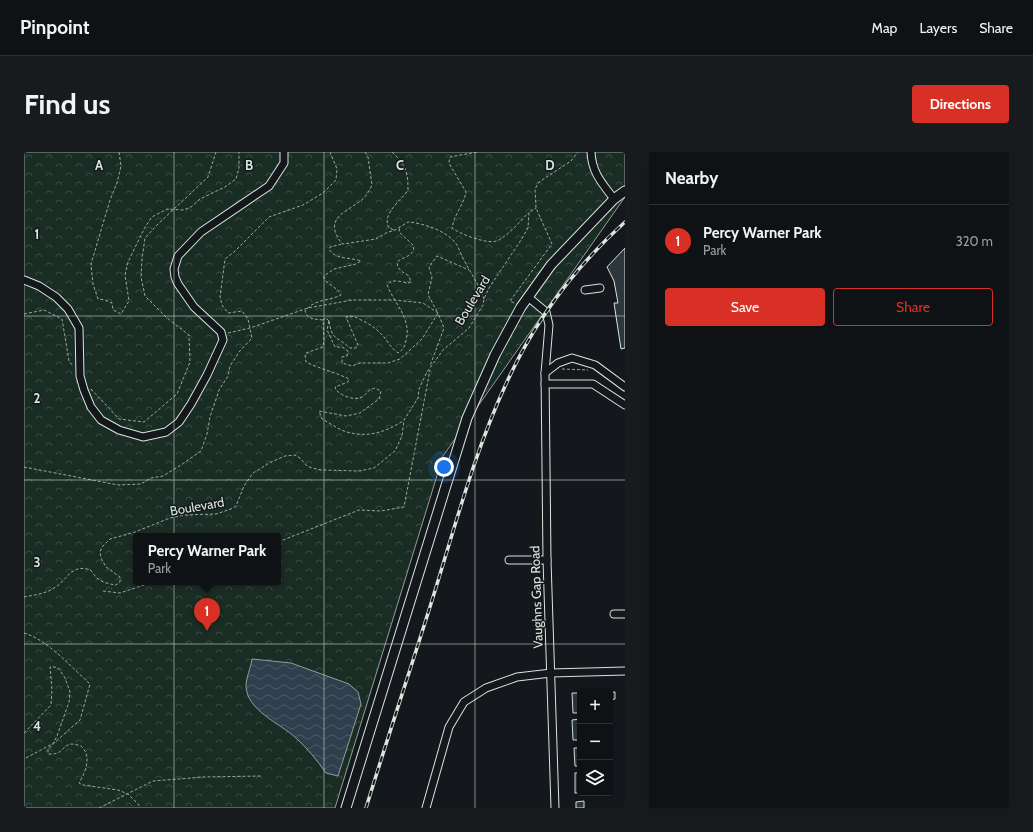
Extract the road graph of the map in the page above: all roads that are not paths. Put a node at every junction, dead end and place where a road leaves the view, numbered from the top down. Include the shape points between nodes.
1 (284, 152) edge
2 (591, 152) edge
3 (625, 191) edge
4 (614, 199) junction
5 (24, 280) edge
6 (600, 288) dead end
7 (586, 290) dead end
8 (528, 297) junction
9 (545, 373) junction
10 (545, 384) junction
11 (625, 387) edge
12 (625, 404) edge
13 (509, 560) dead end
14 (546, 560) junction
15 (614, 614) dead end
16 (625, 614) edge
17 (625, 671) edge
18 (551, 673) junction
19 (346, 808) edge
20 (426, 808) edge
21 (555, 808) edge

1 - 5 street via 284,164 269,186 201,232 178,256 174,269 178,284 194,307 215,326 223,340 191,404 179,422 166,432 143,437 119,430 101,420 91,407 80,376 79,328 68,309 56,297
2 - 4 street via 592,164 598,179
3 - 4 main road
4 - 8 main road via 551,265
6 - 7 street
8 - 9 street, Vaughns Gap Road via 546,312 549,325
8 - 19 main road via 495,355 467,418
9 - 10 street, Vaughns Gap Road
9 - 11 street via 558,362 572,358 595,365
10 - 12 street via 593,384
10 - 14 street, Vaughns Gap Road
13 - 14 street
14 - 18 street, Vaughns Gap Road
15 - 16 street
17 - 18 street
18 - 20 street via 517,677 486,688 464,702 449,727
18 - 21 street, Vaughns Gap Road

